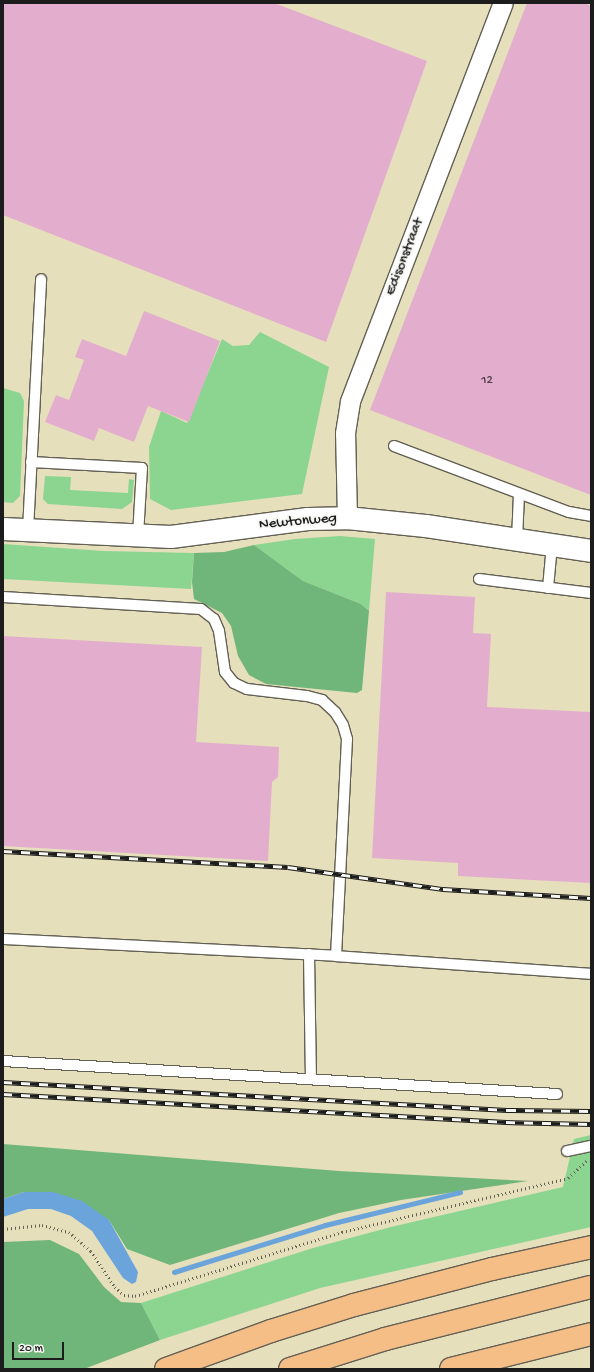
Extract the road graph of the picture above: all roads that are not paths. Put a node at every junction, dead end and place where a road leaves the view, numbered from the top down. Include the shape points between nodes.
1 (503, 3) edge
2 (41, 279) dead end
3 (394, 446) dead end
4 (31, 462) junction
5 (519, 494) junction
6 (591, 516) edge
7 (347, 518) junction
8 (3, 528) edge
9 (28, 530) junction
10 (138, 535) junction
11 (517, 540) junction
12 (552, 545) junction
13 (591, 551) edge
14 (479, 579) dead end
15 (548, 588) junction
16 (591, 593) edge
17 (3, 597) edge
18 (3, 939) edge
19 (309, 954) junction
20 (336, 956) junction
21 (591, 974) edge
22 (3, 1061) edge
23 (311, 1079) junction
24 (557, 1094) dead end
25 (591, 1146) edge
26 (567, 1151) dead end
27 (591, 1247) edge
28 (591, 1287) edge
29 (591, 1334) edge
30 (166, 1369) edge
31 (290, 1369) edge
32 (451, 1369) edge

1 - 7 street, Edisonstraat via 350,401 345,433
2 - 4 lane
3 - 5 lane
4 - 9 lane
4 - 10 lane via 142,468
5 - 6 lane via 569,512
5 - 11 lane
7 - 10 street, Newtonweg via 308,519 172,537
7 - 11 street, Newtonweg
8 - 9 street, Newtonweg
9 - 10 street, Newtonweg
11 - 12 street, Newtonweg
12 - 13 street, Newtonweg
12 - 15 lane
14 - 15 lane
15 - 16 lane
17 - 20 lane via 201,609 214,620 220,631 225,672 234,683 247,689 322,700 335,712 343,725 347,739
18 - 19 lane
19 - 20 lane
19 - 23 lane
20 - 21 lane
22 - 23 lane
23 - 24 lane
25 - 26 lane
27 - 30 highway via 492,1268 354,1305 271,1331
28 - 31 highway via 385,1339
29 - 32 highway

